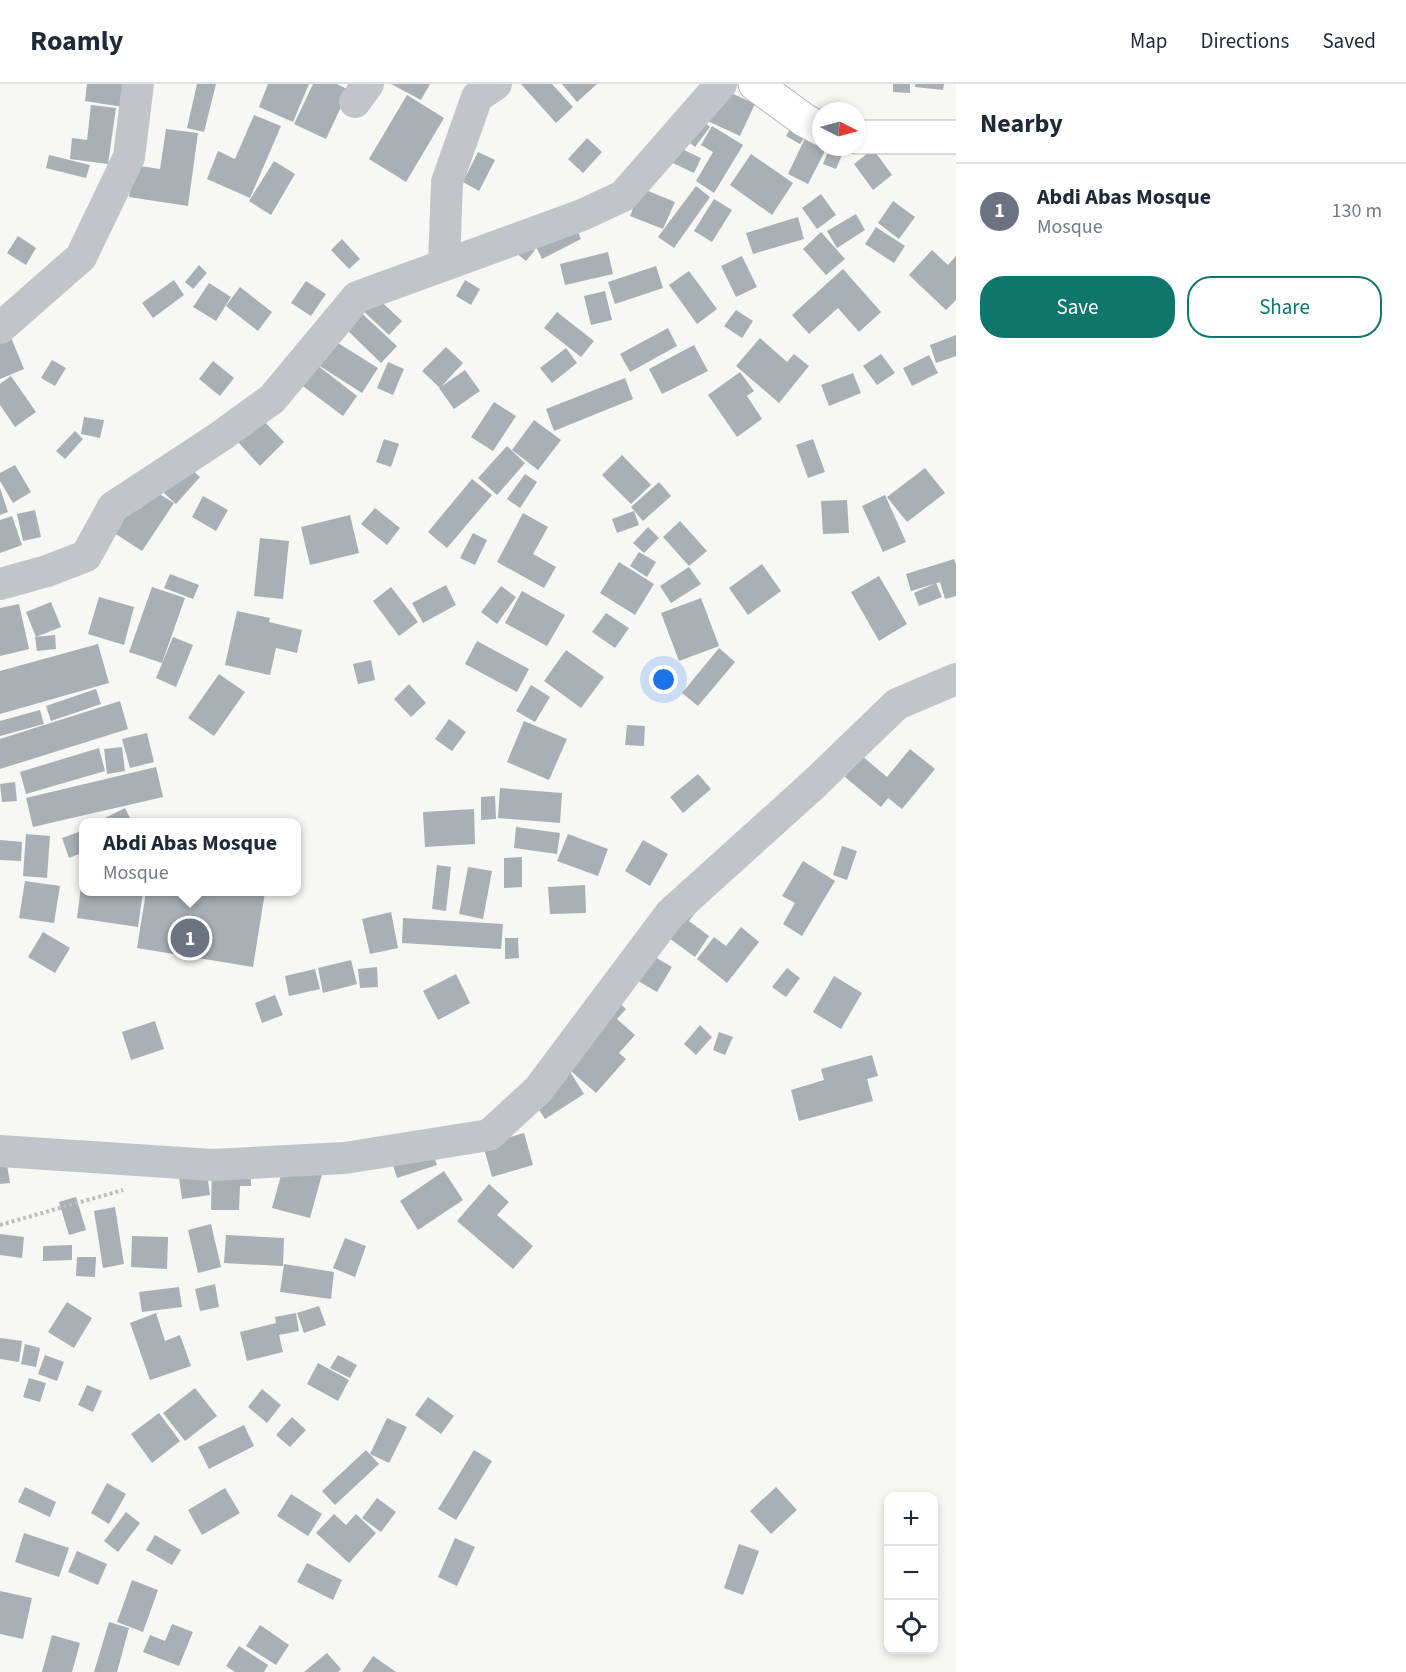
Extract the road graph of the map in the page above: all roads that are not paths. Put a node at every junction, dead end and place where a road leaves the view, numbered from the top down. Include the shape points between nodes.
1 (138, 84) edge
2 (496, 84) edge
3 (721, 84) edge
4 (754, 84) edge
5 (812, 124) edge
6 (866, 137) edge
7 (956, 137) edge
8 (444, 265) junction
9 (0, 328) edge
10 (0, 584) edge
11 (956, 679) edge
12 (0, 1151) edge

1 - 9 street via 129,157 81,256
2 - 8 street via 477,97 447,182
3 - 8 street via 623,196
4 - 5 main road
6 - 7 main road
8 - 10 street via 357,297 272,399 113,507 86,556
11 - 12 street via 897,704 670,914 538,1090 489,1135 345,1158 212,1165

